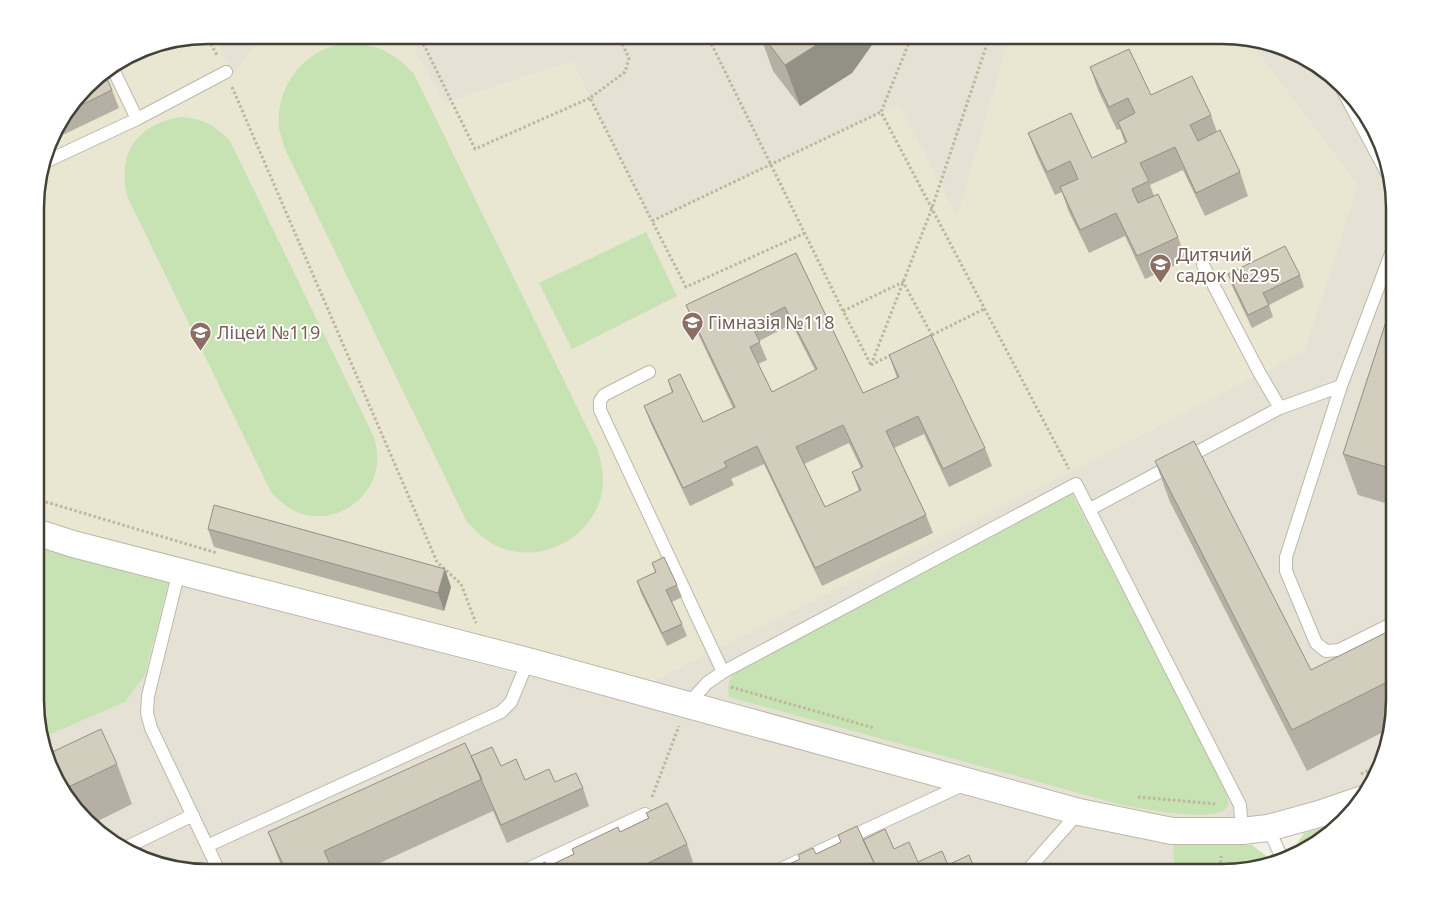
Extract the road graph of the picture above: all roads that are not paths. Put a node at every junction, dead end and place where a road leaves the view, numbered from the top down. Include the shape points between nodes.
1 (226, 72) road end
2 (115, 73) edge
3 (1352, 108) edge
4 (137, 119) junction
5 (1378, 156) edge
6 (51, 159) edge
7 (1203, 265) dead end
8 (1386, 267) edge
9 (649, 372) dead end
10 (1341, 386) junction
11 (1280, 408) junction
12 (1090, 509) junction
13 (44, 535) edge
14 (179, 572) junction
15 (1386, 626) edge
16 (528, 660) junction
17 (723, 672) junction
18 (688, 704) junction
19 (970, 782) junction
20 (1350, 803) edge
21 (1079, 812) junction
22 (645, 814) edge
23 (193, 815) junction
24 (1268, 828) junction
25 (1242, 831) junction
26 (131, 845) edge
27 (207, 846) junction
28 (1280, 854) edge
29 (216, 864) edge
30 (538, 864) edge
31 (792, 864) edge
32 (1033, 864) edge

1 - 4 lane
2 - 4 lane
3 - 5 lane
4 - 6 lane
7 - 11 lane
8 - 10 lane
9 - 17 lane via 604,395 600,410
10 - 11 lane
10 - 15 lane via 1286,556 1286,571 1316,643 1326,651 1339,650
11 - 12 lane
12 - 17 lane via 1076,484
12 - 25 lane via 1240,806
13 - 14 street
14 - 16 street
14 - 23 lane via 152,675 147,713 151,728
16 - 18 street
16 - 27 lane via 511,702 500,712
17 - 18 lane via 707,683
18 - 19 street
19 - 21 street
19 - 31 lane
20 - 24 street
21 - 25 street via 1172,831
21 - 32 lane
22 - 30 lane
23 - 26 lane
23 - 27 lane
24 - 25 street
24 - 28 lane
27 - 29 lane

